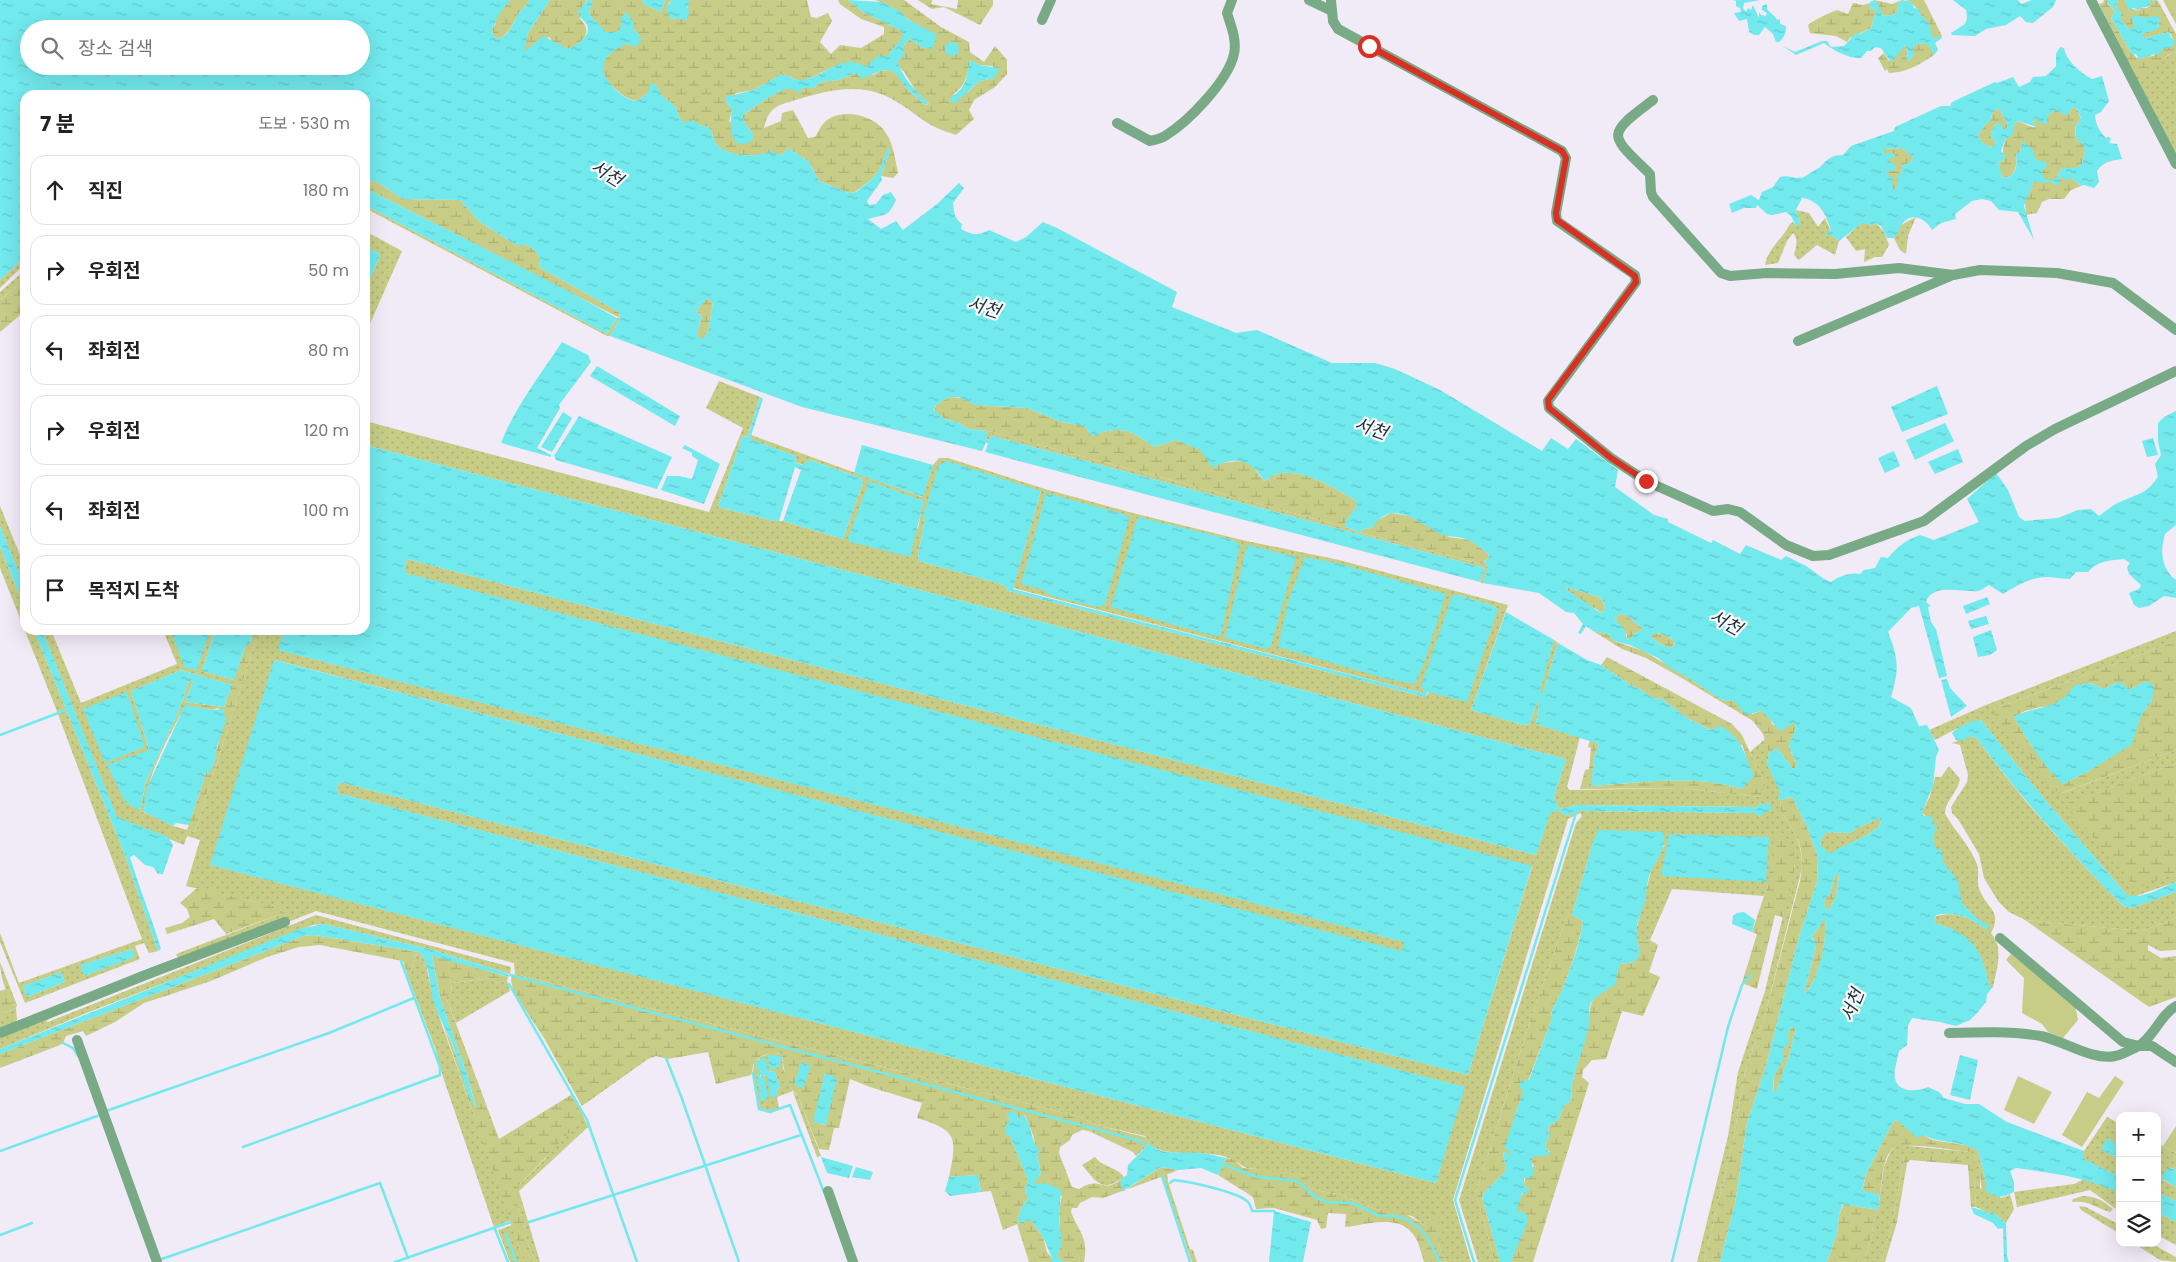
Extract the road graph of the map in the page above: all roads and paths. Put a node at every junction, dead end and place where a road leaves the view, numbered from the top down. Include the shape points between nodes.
1 (1051, 0) edge
2 (1232, 0) edge
3 (1309, 0) edge
4 (1331, 0) edge
5 (2091, 0) edge
6 (1332, 11) junction
7 (1042, 20) dead end
8 (1653, 100) dead end
9 (1117, 123) dead end
10 (2176, 164) edge
11 (1953, 275) junction
12 (2176, 330) edge
13 (1798, 341) dead end
14 (2176, 371) edge
15 (285, 922) dead end
16 (2000, 938) dead end
17 (2176, 1006) edge
18 (0, 1033) edge
19 (1949, 1033) dead end
20 (77, 1040) dead end
21 (2139, 1046) junction
22 (2176, 1062) edge
23 (828, 1191) dead end
24 (157, 1262) edge
25 (853, 1262) edge

1 - 7 street
2 - 9 street via 1227,13 1235,39 1234,55 1220,85 1164,137 1150,141
3 - 6 street
4 - 6 street
5 - 10 street
6 - 14 street via 1338,29 1562,151 1566,158 1557,220 1635,276 1636,282 1548,400 1549,408 1611,458 1646,481 1713,510 1740,512 1786,546 1813,556 1829,555 1924,521 2026,446
8 - 11 street via 1622,124 1617,138 1650,174 1653,197 1721,273 1730,276 1834,274 1899,268
11 - 12 street via 1980,270 2057,273 2113,283
11 - 13 street
15 - 18 street
16 - 21 street via 2123,1042
17 - 21 street
19 - 21 street via 2042,1036 2100,1056 2115,1056
20 - 24 street
21 - 22 street via 2152,1046
23 - 25 street

